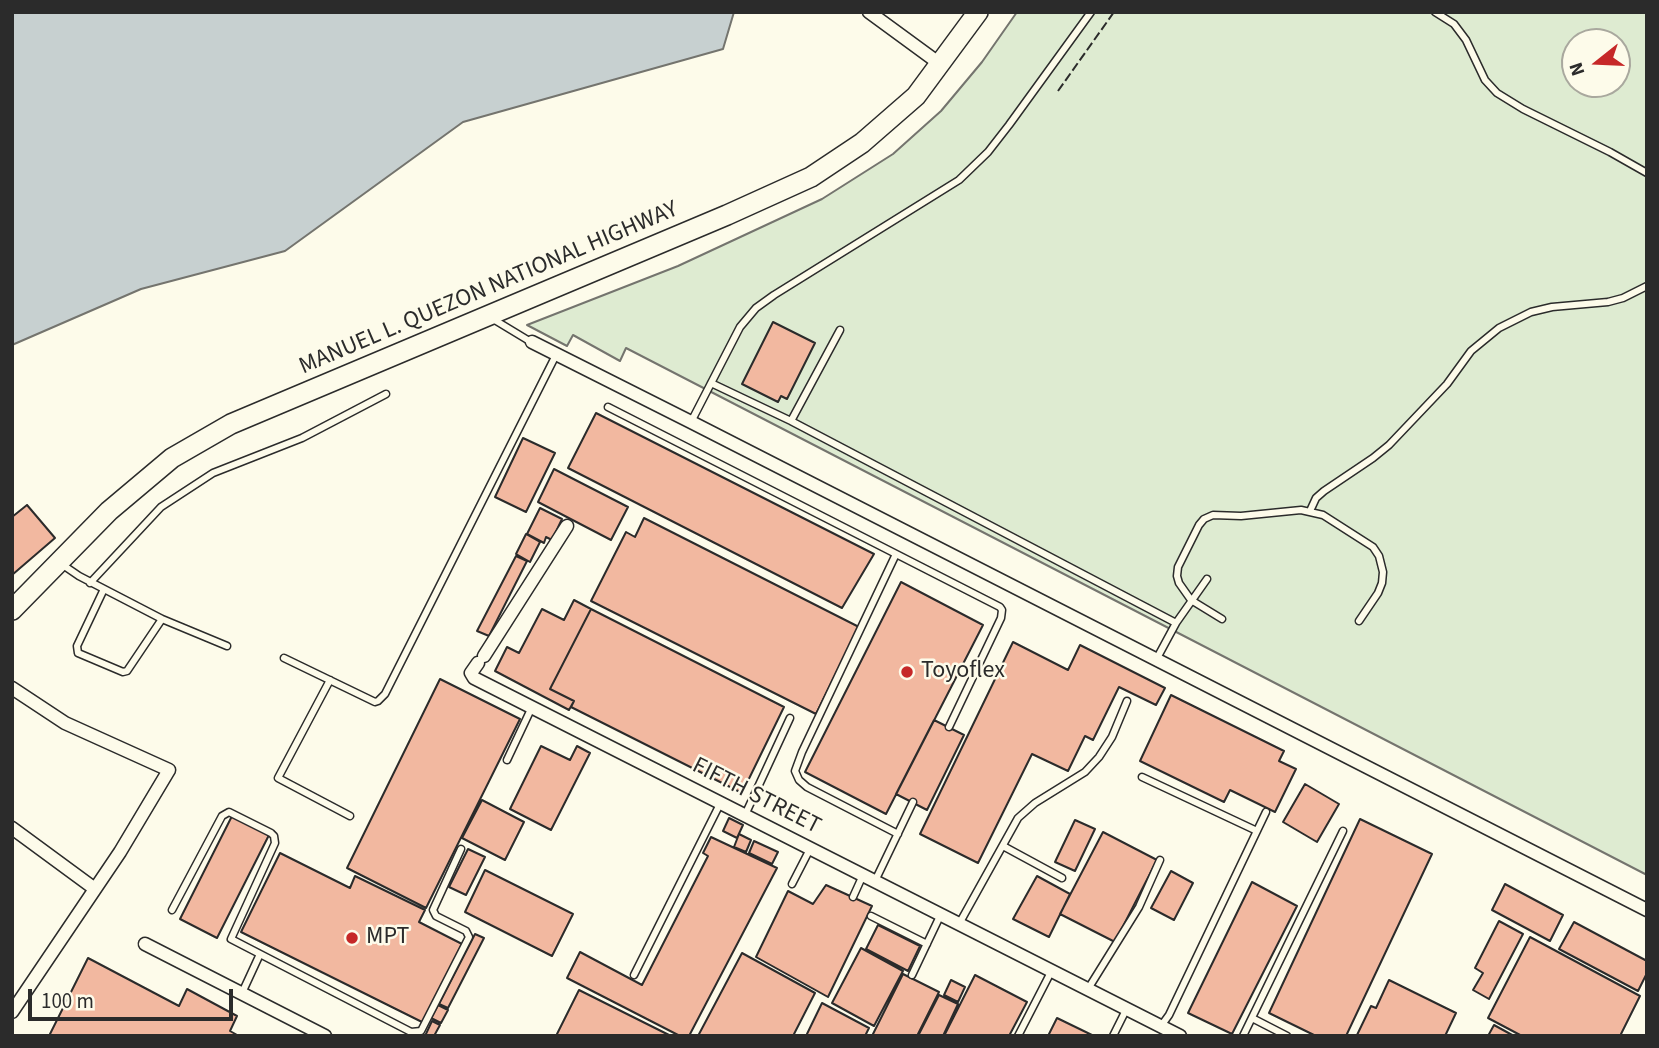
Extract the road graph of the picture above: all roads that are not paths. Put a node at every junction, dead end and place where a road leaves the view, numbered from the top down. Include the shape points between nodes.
1 (869, 12) edge
2 (978, 12) edge
3 (1091, 12) edge
4 (1435, 12) edge
5 (940, 64) junction
6 (1647, 173) edge
7 (1647, 286) edge
8 (488, 316) junction
9 (840, 330) dead end
10 (532, 342) joint
11 (556, 355) junction
12 (711, 383) junction
13 (386, 394) dead end
14 (608, 407) dead end
15 (791, 421) junction
16 (691, 422) junction
17 (1310, 511) junction
18 (567, 526) dead end
19 (896, 554) junction
20 (59, 562) junction
21 (1207, 579) dead end
22 (90, 583) junction
23 (104, 589) junction
24 (1191, 600) junction
25 (12, 610) edge
26 (162, 619) junction
27 (1222, 619) dead end
28 (1359, 621) dead end
29 (1176, 623) junction
30 (227, 646) dead end
31 (284, 658) dead end
32 (1156, 660) junction
33 (330, 680) junction
34 (12, 688) edge
35 (1127, 701) dead end
36 (532, 707) junction
37 (790, 718) dead end
38 (949, 727) dead end
39 (507, 760) dead end
40 (1142, 778) dead end
41 (913, 802) dead end
42 (721, 803) junction
43 (1266, 812) dead end
44 (745, 815) junction
45 (350, 816) dead end
46 (12, 828) edge
47 (1256, 831) junction
48 (1343, 831) dead end
49 (898, 834) junction
50 (1003, 846) junction
51 (810, 848) junction
52 (461, 849) dead end
53 (1160, 860) dead end
54 (869, 878) junction
55 (1062, 878) dead end
56 (792, 884) dead end
57 (95, 889) junction
58 (853, 897) dead end
59 (172, 910) dead end
60 (1647, 910) edge
61 (941, 914) junction
62 (871, 916) dead end
63 (959, 924) junction
64 (145, 944) dead end
65 (927, 944) junction
66 (260, 954) junction
67 (1052, 970) junction
68 (634, 975) dead end
69 (912, 975) dead end
70 (1088, 989) junction
71 (242, 993) junction
72 (1127, 1008) junction
73 (12, 1012) edge
74 (1252, 1018) junction
75 (1159, 1031) edge
76 (414, 1034) edge
77 (325, 1036) edge
78 (1018, 1036) edge
79 (1113, 1036) edge
80 (1180, 1036) edge
81 (1243, 1036) edge
82 (1287, 1036) edge

1 - 5 street
2 - 5 main road, MANUEL L. QUEZON NATIONAL HIGHWAY
3 - 12 lane via 988,152 959,180 756,308 740,327
4 - 6 lane via 1454,24 1497,93
5 - 8 main road, MANUEL L. QUEZON NATIONAL HIGHWAY via 916,96 862,143 811,177
7 - 17 lane via 1608,302 1531,312 1499,328 1471,351 1447,384 1389,445 1324,491
8 - 10 lane
8 - 20 main road, MANUEL L. QUEZON NATIONAL HIGHWAY via 231,424 173,458 109,511
9 - 15 lane
10 - 11 street
11 - 16 street
11 - 33 lane via 384,694 375,702
12 - 15 lane
12 - 16 lane
13 - 22 lane via 302,438 213,474 161,507
14 - 19 lane
15 - 29 lane
16 - 32 street
17 - 24 lane via 1204,519 1178,567 1179,583
17 - 28 lane via 1373,547 1379,556 1382,583
18 - 36 street, FIFTH STREET via 471,673
19 - 38 lane via 1002,610
19 - 49 lane via 795,771 807,787
20 - 22 lane
20 - 25 main road, MANUEL L. QUEZON NATIONAL HIGHWAY
21 - 24 lane
22 - 23 lane
23 - 26 lane
23 - 26 lane via 77,646 78,653 127,671
24 - 27 lane
24 - 29 lane
26 - 30 lane
29 - 32 lane
31 - 33 lane
32 - 60 street
33 - 45 lane via 278,778
34 - 57 street via 65,723 169,770
35 - 50 lane via 1099,757 1085,772 1018,818
36 - 39 lane
36 - 42 street, FIFTH STREET
37 - 44 lane
40 - 47 lane
41 - 49 lane
42 - 44 street, FIFTH STREET
42 - 68 lane
43 - 47 lane
44 - 51 street, FIFTH STREET
46 - 57 street
47 - 75 lane
48 - 74 lane
49 - 54 lane
50 - 55 lane
50 - 63 lane
51 - 54 street, FIFTH STREET
51 - 56 lane
52 - 76 lane via 433,910 469,937 421,1031
53 - 70 lane via 1139,907
54 - 58 lane
54 - 61 street, FIFTH STREET
57 - 73 street
59 - 66 lane via 222,816 229,812 274,836 275,844 230,939
61 - 63 street, FIFTH STREET
61 - 65 lane
62 - 65 lane
63 - 67 street, FIFTH STREET
64 - 71 street
65 - 69 lane
66 - 71 lane
66 - 76 lane
67 - 70 street, FIFTH STREET
67 - 78 lane
70 - 72 street, FIFTH STREET
71 - 77 street
72 - 75 street, FIFTH STREET
72 - 79 lane
74 - 81 lane
74 - 82 lane
75 - 80 street, FIFTH STREET

